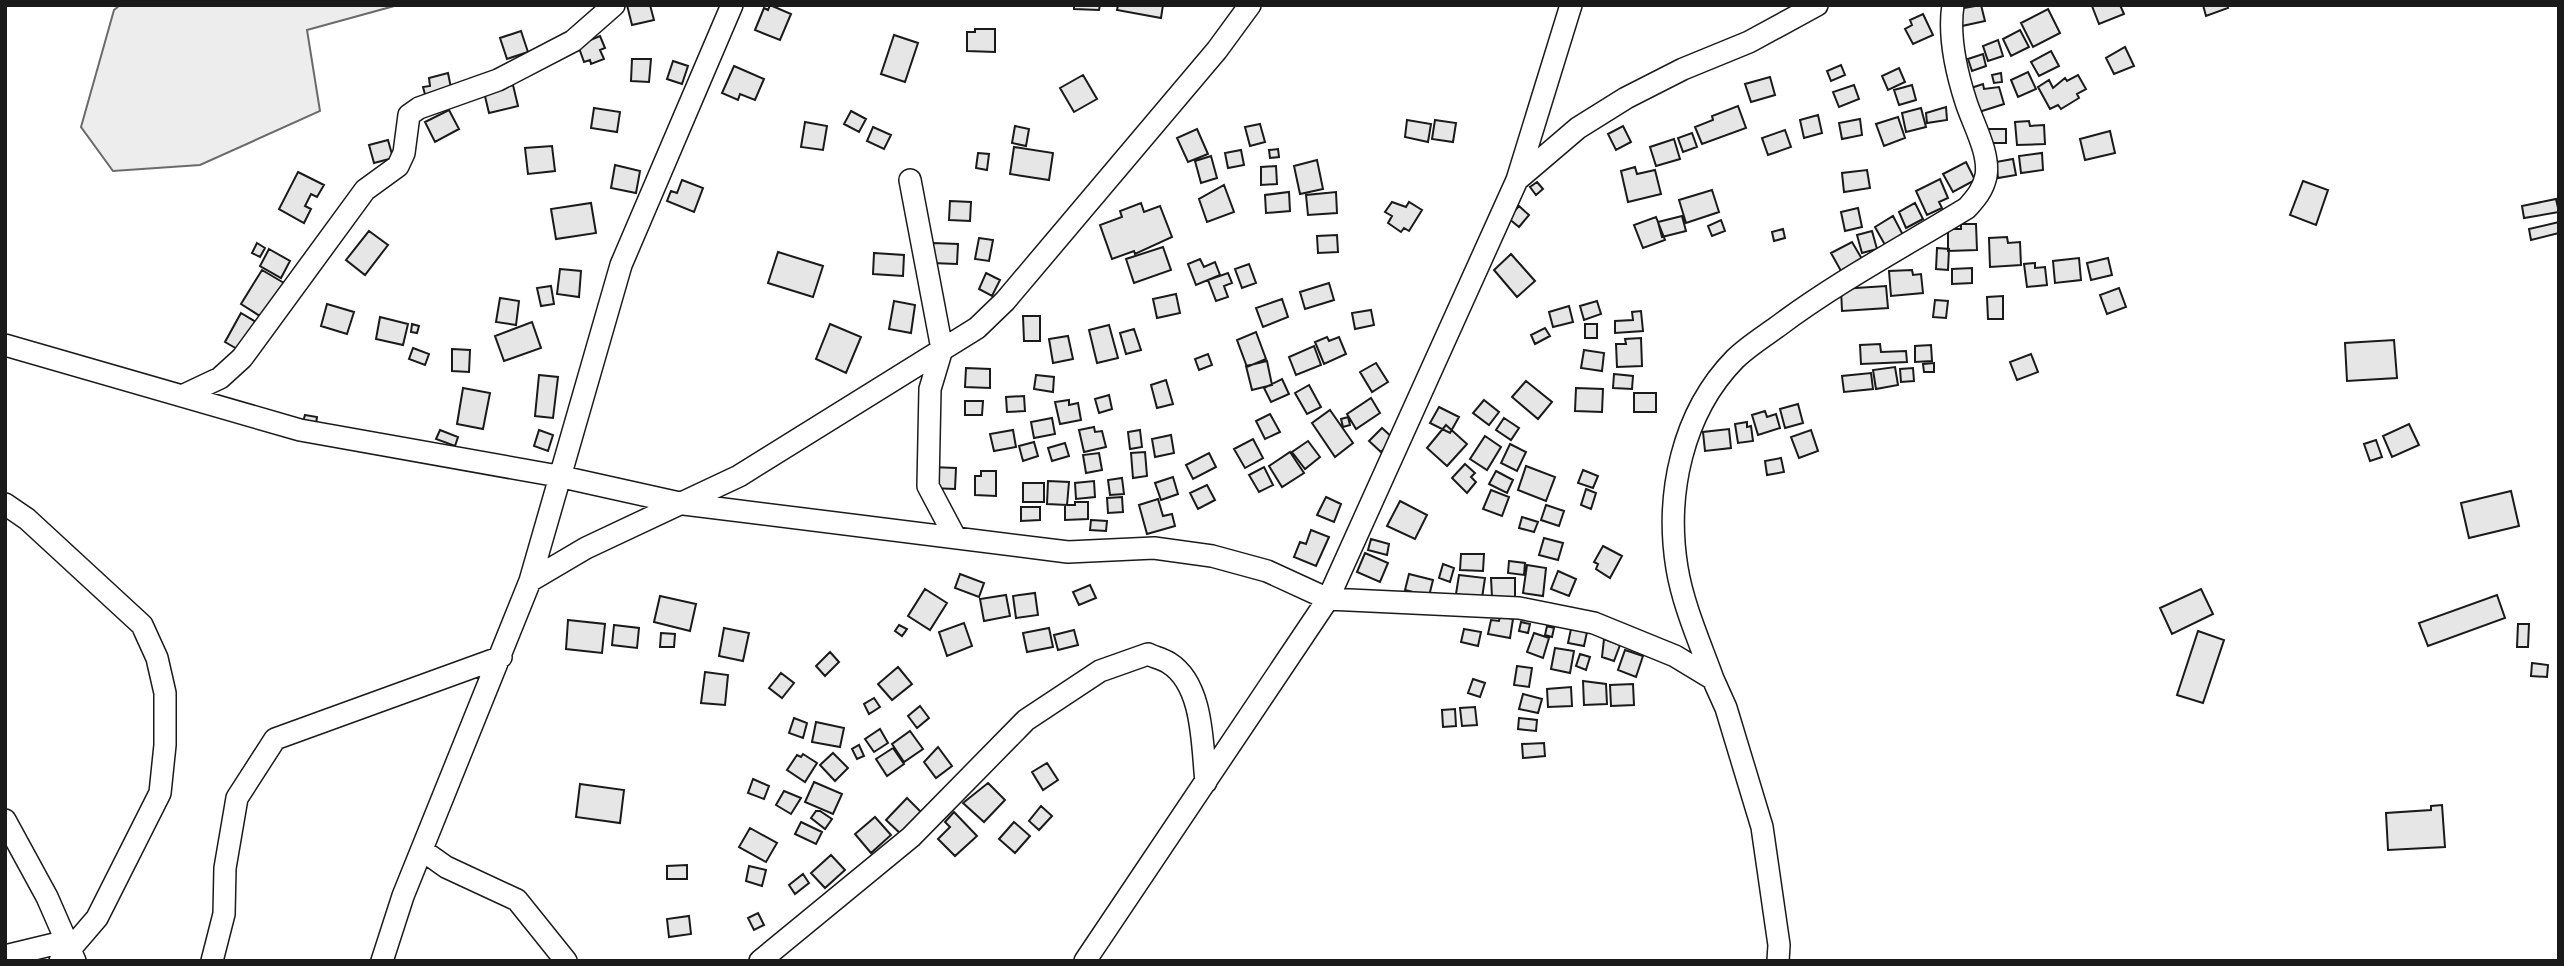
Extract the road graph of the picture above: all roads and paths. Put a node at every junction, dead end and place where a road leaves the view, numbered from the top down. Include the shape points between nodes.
1 (614, 5) edge
2 (732, 5) edge
3 (1250, 5) edge
4 (1571, 5) edge
5 (1816, 5) edge
6 (1953, 5) edge
7 (910, 180) dead end
8 (1517, 180) junction
9 (5, 345) edge
10 (942, 349) junction
11 (184, 395) junction
12 (558, 476) junction
13 (5, 504) edge
14 (684, 504) junction
15 (955, 537) junction
16 (530, 581) junction
17 (1328, 599) junction
18 (501, 657) junction
19 (1713, 679) junction
20 (1206, 782) junction
21 (5, 820) edge
22 (422, 850) junction
23 (68, 953) edge
24 (5, 956) edge
25 (212, 961) edge
26 (382, 961) edge
27 (566, 961) edge
28 (761, 961) edge
29 (1085, 961) edge
30 (1778, 961) edge

1 - 11 street via 573,41 498,80 409,115 398,166 365,190 242,358 220,378
2 - 12 street via 621,265
3 - 10 street via 1005,302
4 - 8 street
5 - 8 street via 1626,99 1578,128
6 - 19 street via 1954,51 1965,101 1984,152 1987,174 1981,193 1966,208 1813,300 1735,359 1696,414 1685,443 1676,481 1677,569
7 - 10 street
8 - 17 street
9 - 11 street
10 - 14 street via 739,476
10 - 15 street via 930,389 928,486
11 - 12 street via 338,438
12 - 14 street
12 - 16 street
13 - 23 street via 142,625 158,659 166,693 160,793 97,918
14 - 15 street
14 - 16 street via 586,548
15 - 17 street via 1068,552 1154,548 1212,556 1267,571
16 - 18 street
17 - 19 street via 1519,608 1594,623 1675,656
17 - 20 street
18 - 22 street
18 - 25 street via 275,739 237,798 225,868 224,914
19 - 30 street via 1727,708 1762,827
20 - 28 street via 1198,713 1188,685 1170,663 1148,654 1100,671 1026,720 911,837
20 - 29 street
21 - 23 street
22 - 26 street
22 - 27 street via 446,867 517,901
23 - 24 street

